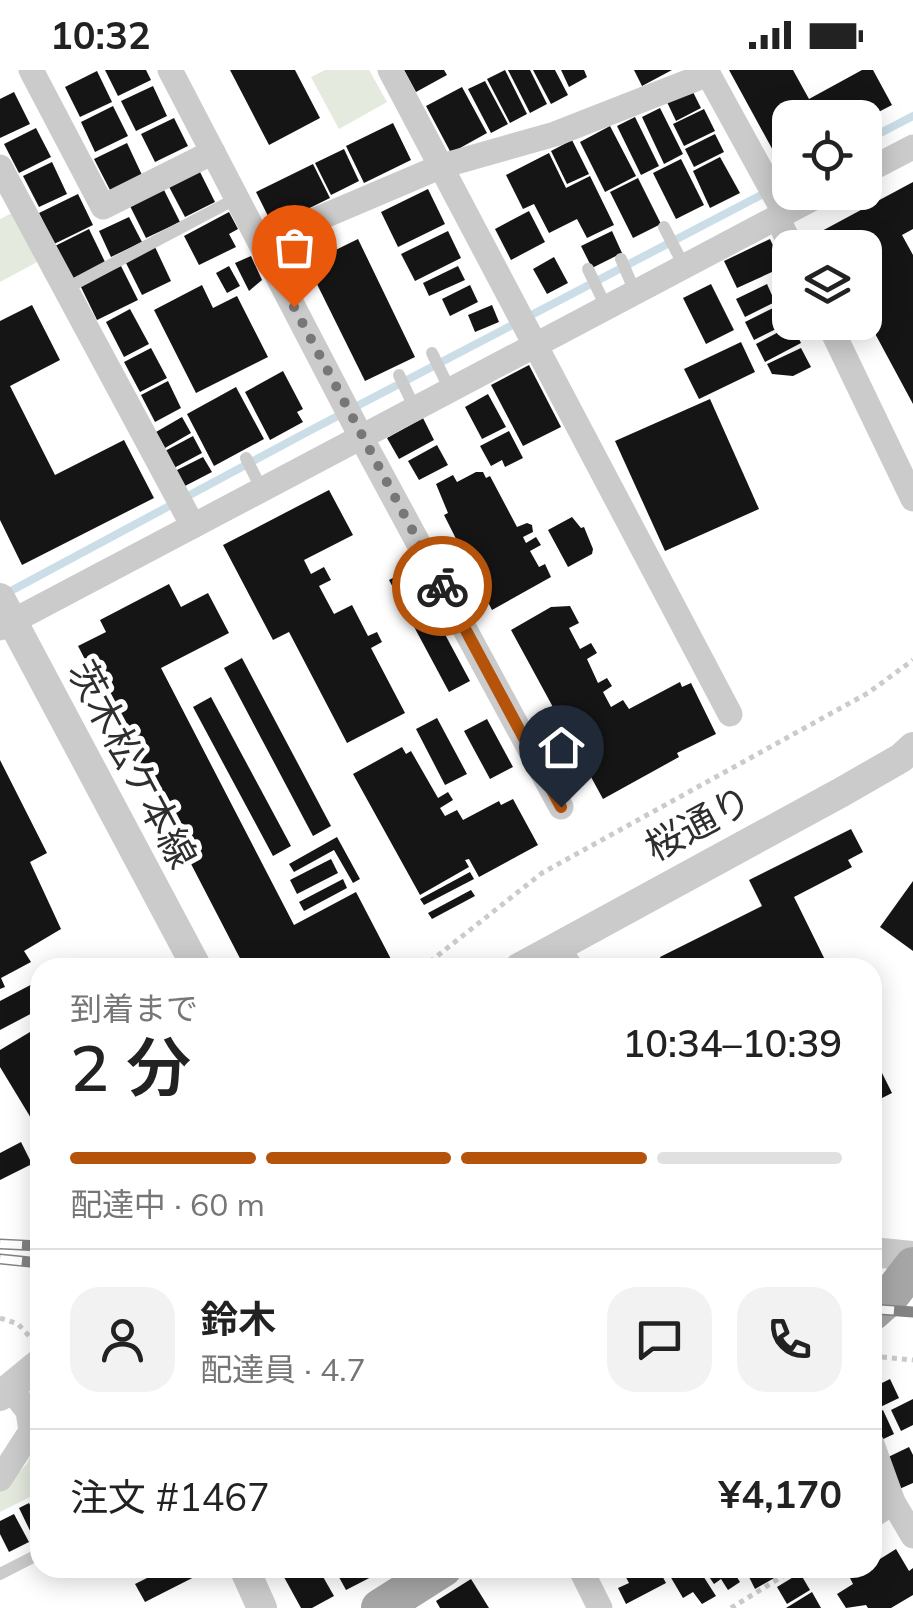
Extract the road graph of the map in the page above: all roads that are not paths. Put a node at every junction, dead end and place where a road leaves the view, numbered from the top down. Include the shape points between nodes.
1 (31, 70) edge
2 (170, 70) edge
3 (390, 70) edge
4 (707, 72) edge
5 (913, 147) edge
6 (213, 152) junction
7 (882, 163) edge
8 (442, 166) junction
9 (0, 167) edge
10 (772, 195) edge
11 (237, 198) junction
12 (772, 205) edge
13 (665, 230) dead end
14 (261, 243) junction
15 (621, 259) dead end
16 (682, 261) junction
17 (590, 272) dead end
18 (632, 287) junction
19 (65, 288) junction
20 (603, 300) junction
21 (527, 329) junction
22 (837, 340) edge
23 (432, 353) dead end
24 (399, 375) dead end
25 (450, 390) junction
26 (415, 408) junction
27 (354, 421) junction
28 (246, 458) dead end
29 (262, 490) junction
30 (913, 499) edge
31 (184, 511) junction
32 (4, 613) edge
33 (730, 714) dead end
34 (913, 747) edge
35 (561, 807) dead end
36 (562, 942) junction
37 (192, 958) edge
38 (536, 958) edge
39 (572, 958) edge
40 (882, 1253) edge
41 (913, 1256) edge
42 (913, 1266) edge
43 (882, 1303) edge
44 (30, 1371) edge
45 (5, 1392) edge
46 (30, 1421) edge
47 (30, 1434) edge
48 (0, 1479) edge
49 (883, 1509) edge
50 (913, 1536) edge
51 (30, 1559) edge
52 (0, 1574) edge
53 (248, 1578) edge
54 (427, 1578) edge
55 (585, 1578) edge
56 (262, 1608) edge
57 (380, 1608) edge
58 (600, 1608) edge

1 - 6 street via 103,207
2 - 6 street
3 - 8 street
4 - 8 street via 555,134
4 - 10 street
5 - 7 street
6 - 11 street
8 - 14 street
8 - 21 street
9 - 19 street
11 - 14 street
11 - 19 lane
12 - 16 street
13 - 16 lane
14 - 27 street
15 - 18 lane
16 - 18 street
17 - 20 lane
18 - 20 street
19 - 31 street
20 - 21 street
21 - 25 street
21 - 33 street
22 - 30 street
23 - 25 lane
24 - 26 lane
25 - 26 street
26 - 27 street
27 - 29 street
27 - 35 street
28 - 29 lane
29 - 31 street
31 - 32 street
32 - 37 street, 茨木松ケ本線
34 - 36 street, 桜通り
36 - 38 street, 桜通り
36 - 39 lane
40 - 41 street
42 - 43 main road
44 - 45 street
45 - 46 street via 28,1411
47 - 48 street
49 - 50 street
51 - 52 lane
53 - 56 street
54 - 57 main road
55 - 58 street

